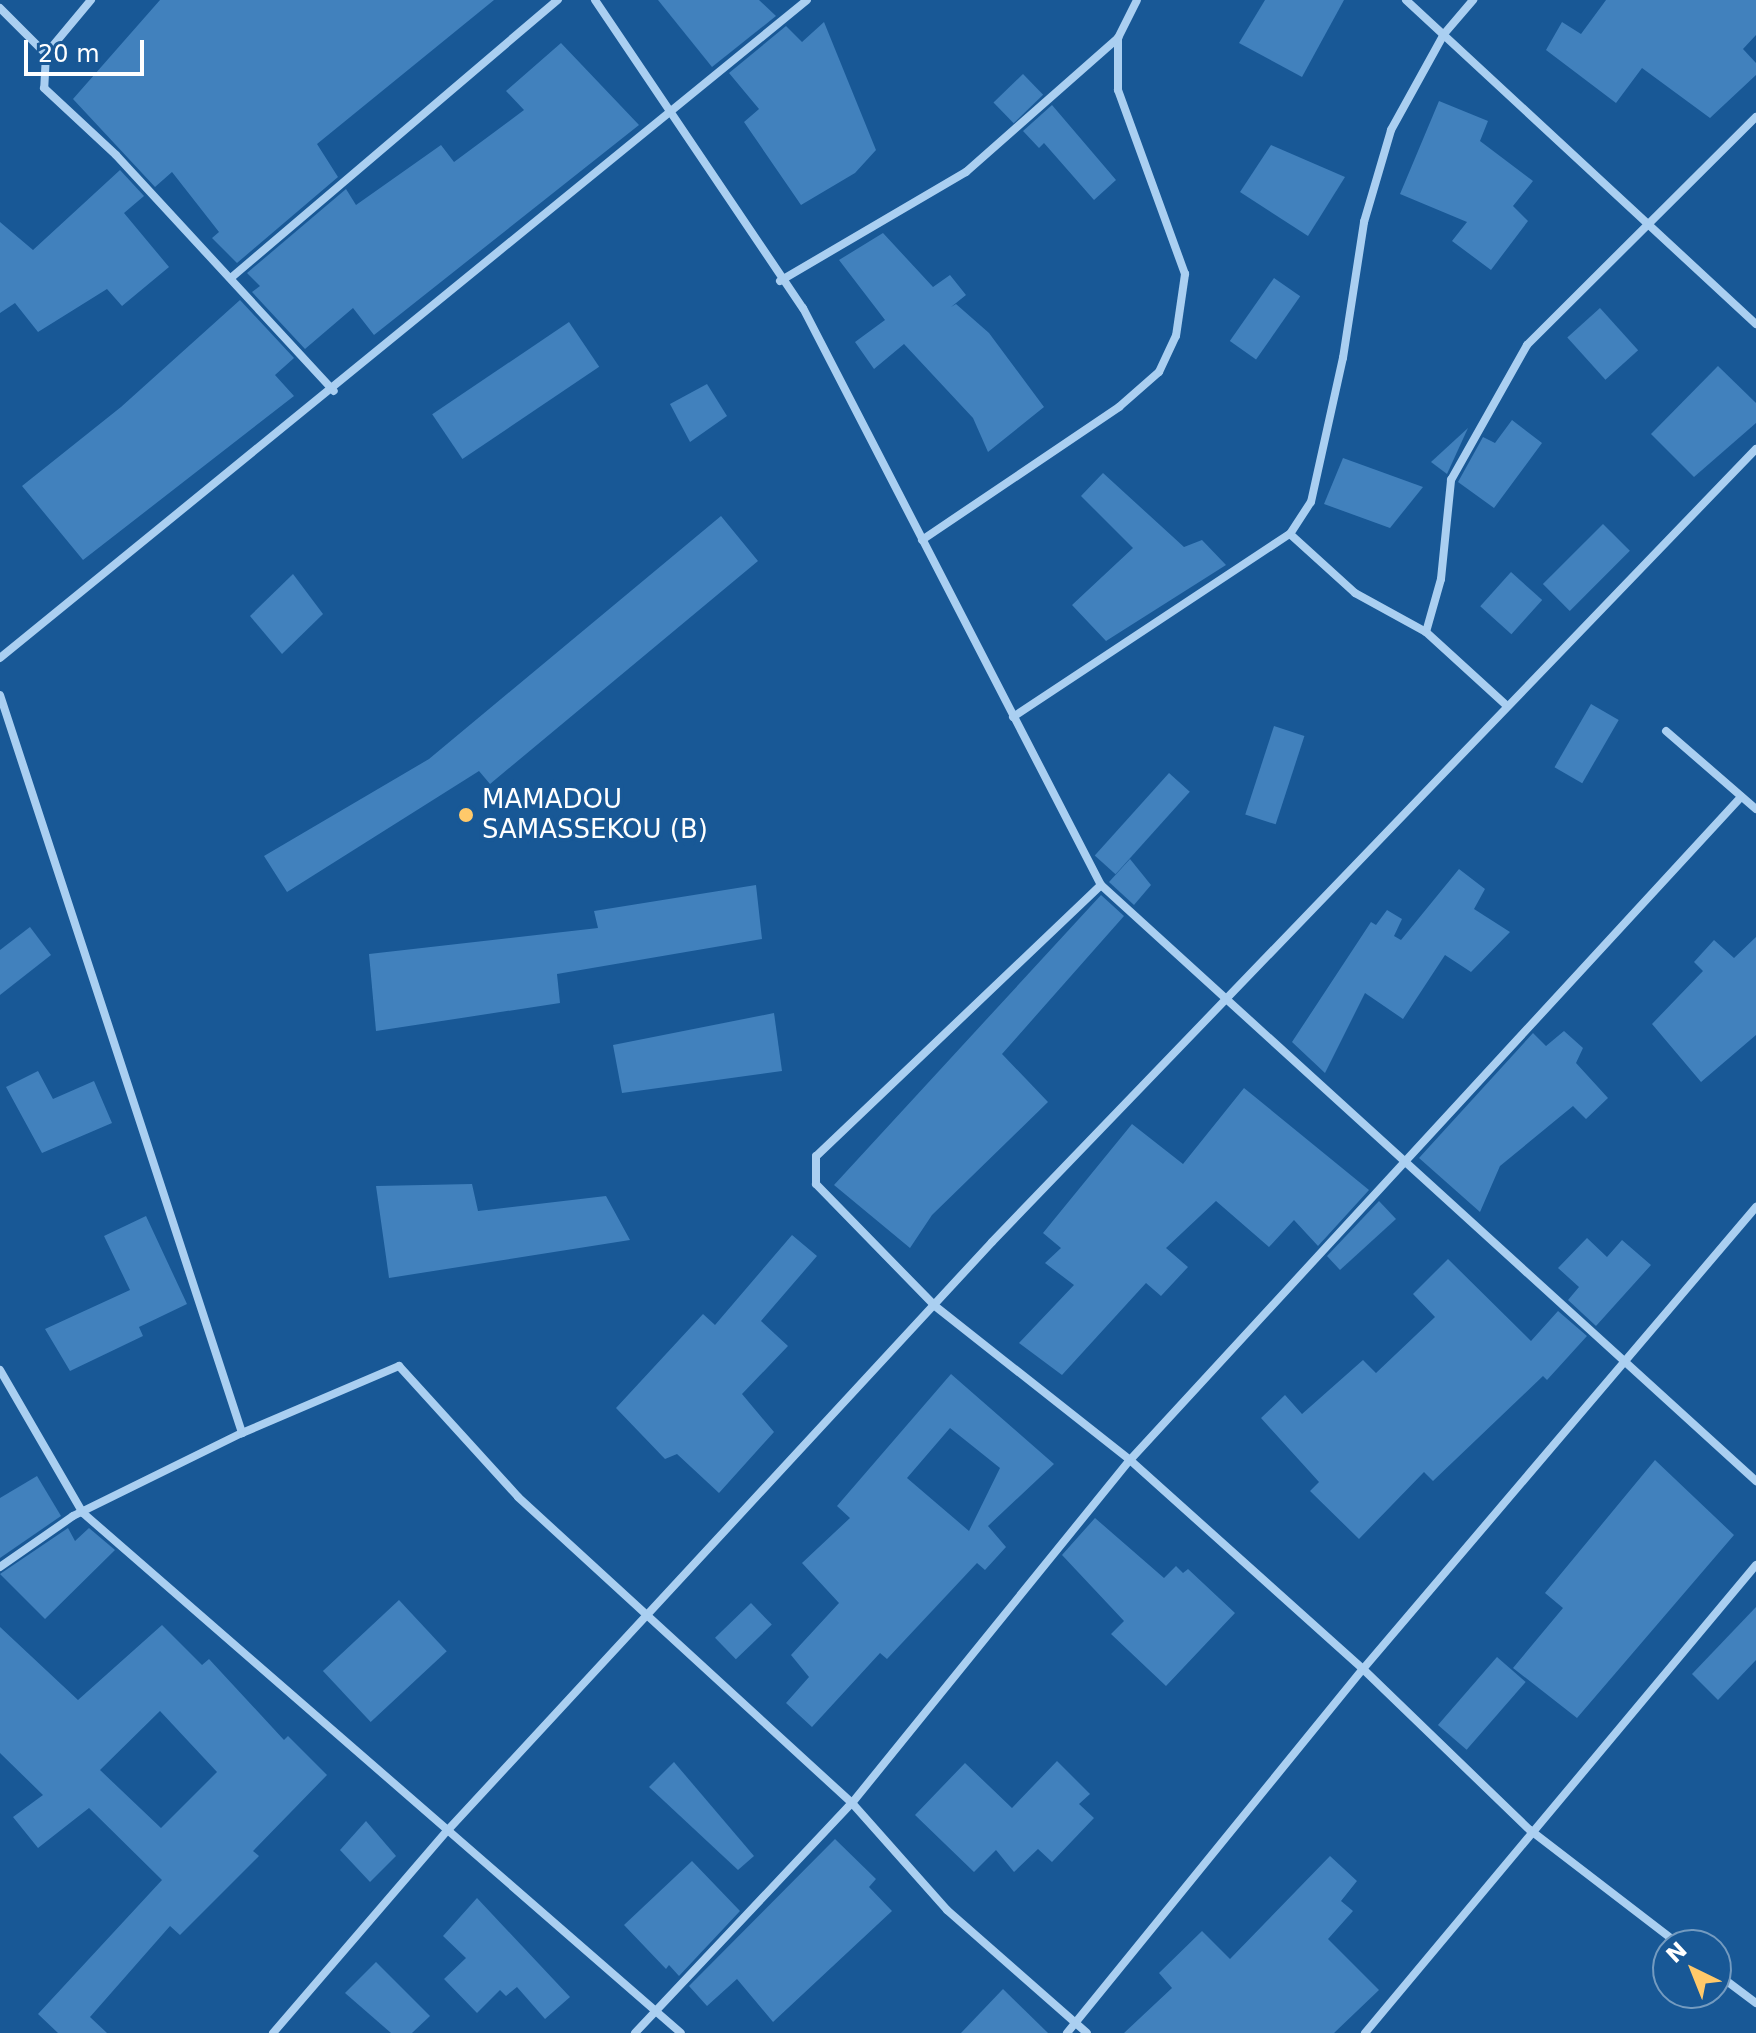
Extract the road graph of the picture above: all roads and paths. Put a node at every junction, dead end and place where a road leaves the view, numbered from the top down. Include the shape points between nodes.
1 (91, 0) edge
2 (558, 0) edge
3 (595, 0) edge
4 (807, 0) edge
5 (1137, 0) edge
6 (1406, 0) edge
7 (1473, 0) edge
8 (0, 8) edge
9 (1444, 34) junction
10 (1118, 38) junction
11 (46, 54) junction
12 (671, 109) junction
13 (1756, 117) edge
14 (1647, 221) junction
15 (232, 277) junction
16 (780, 281) junction
17 (1756, 324) edge
18 (334, 391) junction
19 (1756, 449) edge
20 (1290, 534) junction
21 (922, 540) junction
22 (1426, 632) junction
23 (0, 658) edge
24 (0, 695) edge
25 (1506, 705) junction
26 (1013, 717) junction
27 (1666, 731) dead end
28 (1741, 797) junction
29 (1756, 809) edge
30 (1101, 885) junction
31 (1224, 999) junction
32 (1404, 1161) junction
33 (1756, 1207) edge
34 (935, 1306) junction
35 (1625, 1362) junction
36 (0, 1370) edge
37 (242, 1433) junction
38 (1130, 1460) junction
39 (1756, 1481) edge
40 (83, 1513) junction
41 (1756, 1565) edge
42 (0, 1567) edge
43 (649, 1612) junction
44 (1363, 1669) junction
45 (852, 1803) junction
46 (1530, 1830) junction
47 (447, 1831) junction
48 (1659, 1929) edge
49 (1732, 1985) edge
50 (1756, 2003) edge
51 (656, 2010) junction
52 (1076, 2023) junction
53 (273, 2033) edge
54 (635, 2033) edge
55 (681, 2033) edge
56 (1067, 2033) edge
57 (1087, 2033) edge
58 (1365, 2033) edge

1 - 11 street
2 - 15 street
3 - 12 street
4 - 12 street
5 - 10 street
6 - 9 street
7 - 9 street
8 - 11 street
9 - 14 street
9 - 20 street via 1391,130 1364,222 1343,358 1311,502
10 - 16 street via 966,172
10 - 21 street via 1118,90 1185,274 1176,336 1159,372 1119,407
11 - 15 street via 44,88
12 - 16 street
12 - 18 street
13 - 14 street
14 - 17 street
14 - 22 street via 1527,345 1451,480 1441,579
15 - 18 street
16 - 21 street via 803,308
18 - 23 street
19 - 25 street
20 - 22 street via 1355,593
20 - 26 street
21 - 26 street
22 - 25 street
24 - 37 street
25 - 31 street
26 - 30 street
27 - 28 street
28 - 29 street
28 - 32 street
30 - 31 street
30 - 34 street via 816,1156 816,1184
31 - 32 street
31 - 34 street
32 - 35 street
32 - 38 street
33 - 35 street
34 - 38 street
34 - 43 street
35 - 39 street
35 - 44 street
36 - 40 street
37 - 40 street
37 - 43 street via 399,1366 518,1497
38 - 44 street
38 - 45 street
40 - 42 street
40 - 47 street
41 - 46 street
43 - 45 street
43 - 47 street
44 - 46 street
44 - 52 street
45 - 51 street
45 - 52 street via 947,1910
46 - 48 street
46 - 58 street
47 - 51 street
47 - 53 street
49 - 50 street
51 - 54 street
51 - 55 street
52 - 56 street
52 - 57 street

